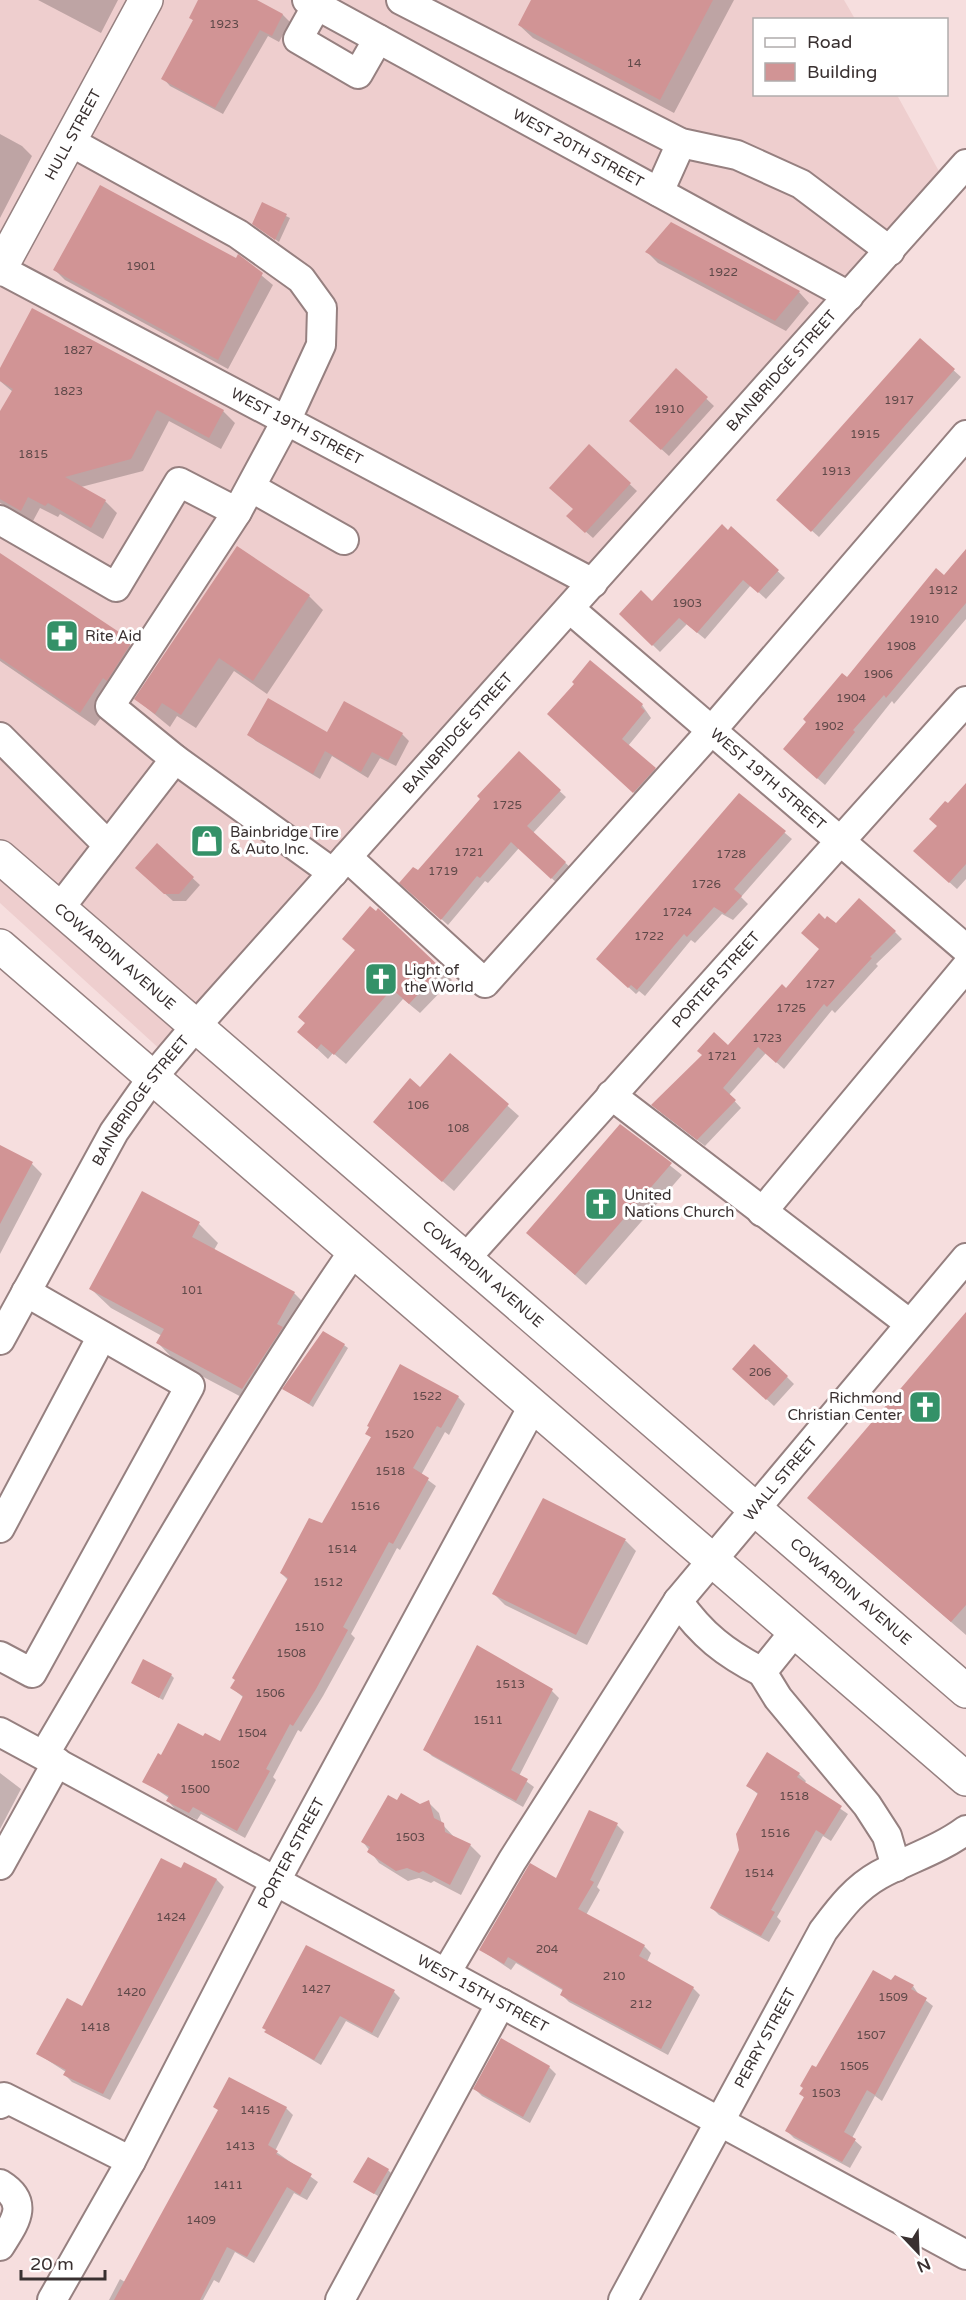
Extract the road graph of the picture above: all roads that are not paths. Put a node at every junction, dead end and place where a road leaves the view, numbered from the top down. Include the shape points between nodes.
1 (146, 0) edge
2 (401, 0) edge
3 (312, 3) edge
4 (378, 39) junction
5 (69, 141) junction
6 (681, 143) junction
7 (966, 164) edge
8 (659, 192) junction
9 (890, 250) junction
10 (0, 269) edge
11 (849, 296) junction
12 (286, 421) junction
13 (966, 435) edge
14 (252, 488) junction
15 (237, 513) junction
16 (0, 520) edge
17 (344, 540) dead end
18 (593, 583) junction
19 (570, 609) junction
20 (966, 702) edge
21 (712, 730) junction
22 (0, 737) edge
23 (175, 759) junction
24 (839, 840) junction
25 (108, 845) junction
26 (0, 857) edge
27 (340, 865) junction
28 (59, 909) junction
29 (0, 946) edge
30 (966, 949) edge
31 (966, 967) edge
32 (196, 1026) junction
33 (152, 1078) junction
34 (611, 1095) junction
35 (762, 1212) junction
36 (353, 1252) junction
37 (466, 1258) junction
38 (966, 1258) edge
39 (26, 1292) junction
40 (910, 1324) junction
41 (102, 1336) junction
42 (0, 1340) edge
43 (533, 1406) junction
44 (755, 1507) junction
45 (0, 1528) edge
46 (712, 1559) junction
47 (678, 1601) junction
48 (795, 1631) junction
49 (0, 1656) edge
50 (762, 1672) junction
51 (966, 1691) edge
52 (0, 1732) edge
53 (50, 1759) junction
54 (966, 1779) edge
55 (966, 1830) edge
56 (0, 1866) edge
57 (896, 1867) junction
58 (277, 1881) junction
59 (446, 1973) junction
60 (501, 2003) junction
61 (1, 2099) edge
62 (719, 2122) junction
63 (131, 2161) junction
64 (0, 2184) edge
65 (0, 2246) edge
66 (966, 2255) edge
67 (52, 2300) edge
68 (340, 2300) edge
69 (623, 2300) edge

1 - 5 main road, HULL STREET
2 - 6 street
3 - 4 street, WEST 20TH STREET
3 - 4 street via 298,39 358,74
4 - 8 street, WEST 20TH STREET
5 - 10 main road, HULL STREET
5 - 12 street via 238,234 301,279 322,308 321,345
6 - 8 street
6 - 9 street via 738,155 801,184
7 - 9 street, BAINBRIDGE STREET
8 - 11 street, WEST 20TH STREET
9 - 11 street, BAINBRIDGE STREET
10 - 12 street, WEST 19TH STREET
11 - 18 street, BAINBRIDGE STREET
12 - 14 street
12 - 18 street, WEST 19TH STREET
13 - 21 street
14 - 15 street
14 - 17 street
15 - 16 street via 179,482 116,587
15 - 23 street via 110,706
18 - 19 street, BAINBRIDGE STREET
19 - 21 street, WEST 19TH STREET
19 - 27 street, BAINBRIDGE STREET
20 - 24 street, PORTER STREET
21 - 24 street, WEST 19TH STREET
21 - 27 street via 485,983
22 - 25 street
23 - 25 street
23 - 27 street
24 - 30 street, WEST 19TH STREET
24 - 34 street, PORTER STREET
25 - 28 street
26 - 28 main road, COWARDIN AVENUE
27 - 32 street, BAINBRIDGE STREET
28 - 32 main road, COWARDIN AVENUE
29 - 33 main road
31 - 35 street
32 - 33 street, BAINBRIDGE STREET
32 - 37 main road, COWARDIN AVENUE
33 - 36 main road
33 - 39 street, BAINBRIDGE STREET via 114,1132
34 - 35 street
34 - 37 street, PORTER STREET
35 - 40 street
36 - 43 main road
36 - 53 street via 236,1432
37 - 44 main road, COWARDIN AVENUE
38 - 40 street, WALL STREET
39 - 41 street
39 - 42 street, BAINBRIDGE STREET
40 - 44 street, WALL STREET
41 - 45 street
41 - 49 street via 190,1386 32,1673
43 - 46 main road
43 - 58 street, PORTER STREET
44 - 46 street, WALL STREET
44 - 51 main road, COWARDIN AVENUE
46 - 47 street, WALL STREET
46 - 48 main road
47 - 50 street via 698,1628 733,1657
47 - 59 street, WALL STREET via 512,1861
48 - 50 street
48 - 54 main road
50 - 57 street via 778,1698 867,1805 887,1836
52 - 53 street, WEST 15TH STREET
53 - 56 street
53 - 58 street, WEST 15TH STREET
55 - 57 street, PERRY STREET
57 - 62 street, PERRY STREET via 860,1888 823,1931
58 - 59 street, WEST 15TH STREET
58 - 63 street, PORTER STREET
59 - 60 street, WEST 15TH STREET
60 - 62 street, WEST 15TH STREET
60 - 68 street
61 - 63 street
62 - 66 street, WEST 15TH STREET
62 - 69 street, PERRY STREET
63 - 67 street, PORTER STREET
64 - 65 street via 15,2198 18,2209 16,2220

